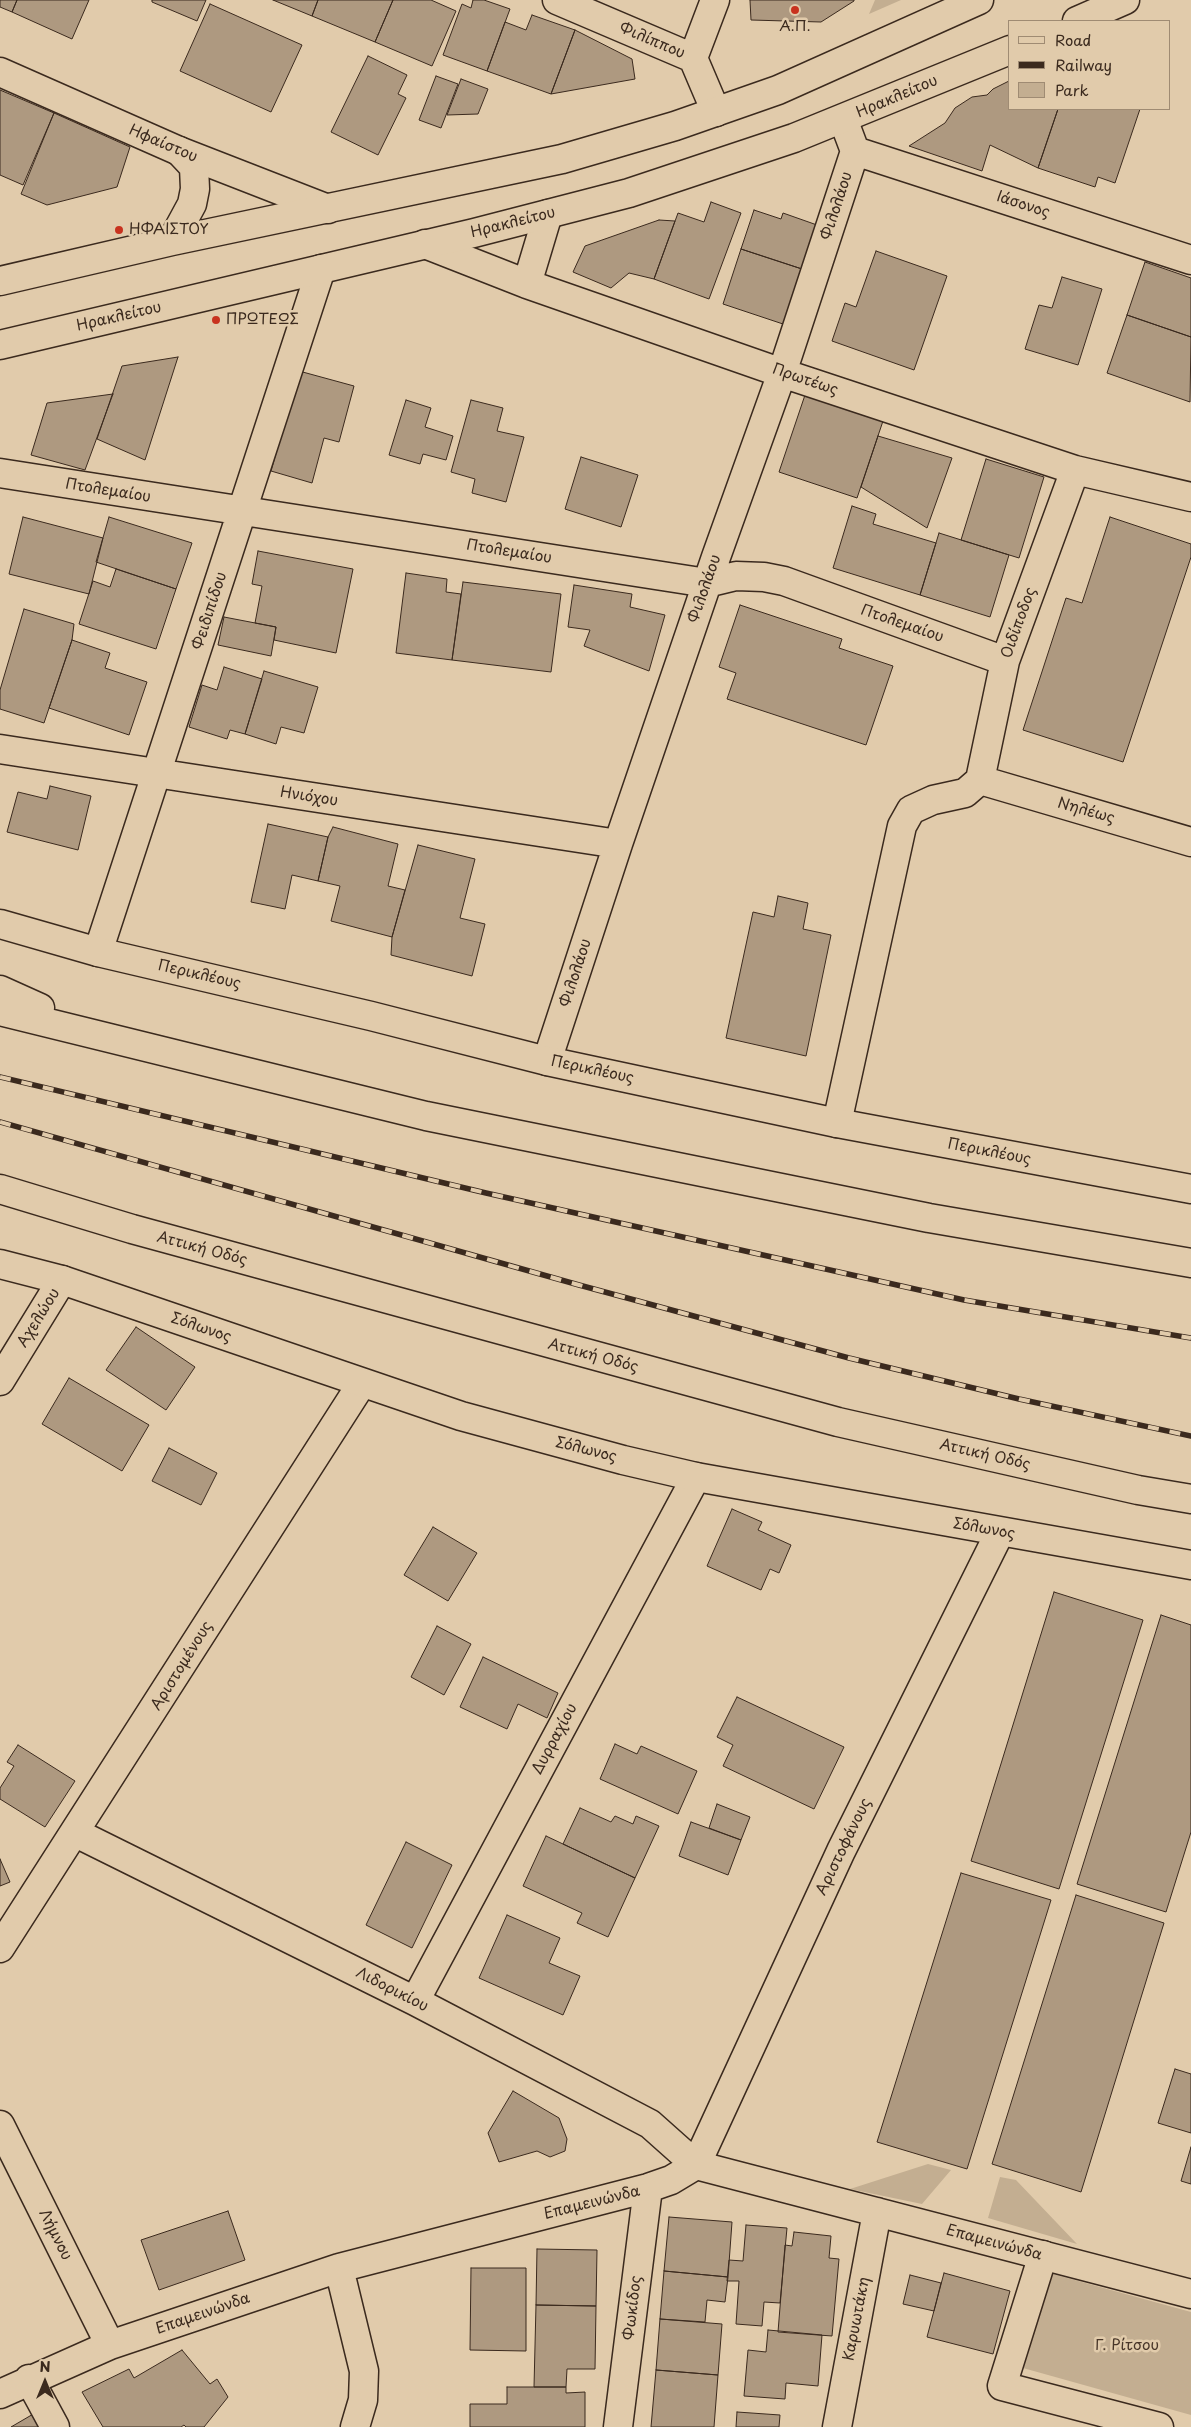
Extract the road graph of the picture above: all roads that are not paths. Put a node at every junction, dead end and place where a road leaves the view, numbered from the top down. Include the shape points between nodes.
1 (557, 0) edge
2 (715, 0) edge
3 (979, 0) edge
4 (1125, 0) edge
5 (1079, 20) edge
6 (1008, 51) edge
7 (693, 58) junction
8 (0, 72) edge
9 (716, 112) junction
10 (843, 119) junction
11 (855, 151) junction
12 (179, 152) junction
13 (328, 209) junction
14 (548, 214) junction
15 (172, 241) junction
16 (425, 244) junction
17 (1191, 260) edge
18 (321, 269) junction
19 (0, 281) edge
20 (527, 284) junction
21 (0, 345) edge
22 (782, 373) junction
23 (1075, 470) junction
24 (0, 474) edge
25 (1191, 496) edge
26 (242, 512) junction
27 (707, 583) junction
28 (1005, 661) junction
29 (0, 749) edge
30 (156, 773) junction
31 (980, 780) junction
32 (1191, 842) edge
33 (618, 844) junction
34 (0, 924) edge
35 (98, 952) junction
36 (0, 990) edge
37 (0, 1011) edge
38 (109, 1040) junction
39 (547, 1061) junction
40 (837, 1123) junction
41 (0, 1189) edge
42 (1191, 1189) edge
43 (1191, 1263) edge
44 (0, 1264) edge
45 (62, 1280) junction
46 (0, 1380) edge
47 (362, 1383) junction
48 (696, 1477) junction
49 (1191, 1499) edge
50 (1000, 1532) junction
51 (1191, 1565) edge
52 (76, 1833) junction
53 (0, 1948) edge
54 (415, 2001) junction
55 (3, 2141) edge
56 (696, 2165) junction
57 (648, 2188) junction
58 (877, 2212) junction
59 (1043, 2255) junction
60 (339, 2268) junction
61 (1191, 2294) edge
62 (110, 2345) junction
63 (30, 2379) junction
64 (0, 2394) edge
65 (55, 2427) edge
66 (355, 2427) edge
67 (618, 2427) edge
68 (837, 2427) edge
69 (1159, 2427) edge

1 - 7 main road, Φιλίππου
2 - 7 main road
3 - 9 main road via 778,90
4 - 5 main road
6 - 10 main road, Ηρακλείτου
7 - 9 main road, Φιλίππου
8 - 12 main road, Ηφαίστου
9 - 13 main road via 562,159
10 - 11 main road
10 - 14 main road, Ηρακλείτου via 666,181
11 - 17 main road, Ιάσονος
11 - 22 main road, Φιλολάου
12 - 13 main road, Ηφαίστου
12 - 15 main road via 194,167 195,189 192,204
13 - 15 main road
14 - 16 main road, Ηρακλείτου
14 - 20 main road
15 - 19 main road
16 - 18 main road, Ηρακλείτου
16 - 20 main road, Πρωτέως
18 - 21 main road, Ηρακλείτου
18 - 26 main road, Φειδιπίδου
20 - 22 main road, Πρωτέως
22 - 23 main road, Πρωτέως
22 - 27 main road, Φιλολάου
23 - 25 main road, Πρωτέως
23 - 28 main road, Οιδίποδος
24 - 26 main road, Πτολεμαίου
26 - 27 main road, Πτολεμαίου
26 - 30 main road, Φειδιπίδου
27 - 28 main road, Πτολεμαίου via 736,576 784,581
27 - 33 main road, Φιλολάου
28 - 31 main road, Οιδίποδος
29 - 30 main road, Ηνιόχου
30 - 33 main road, Ηνιόχου
30 - 35 main road, Φειδιπίδου
31 - 32 main road, Νηλέως
31 - 40 main road via 965,793 933,800 911,810 902,826
33 - 39 main road, Φιλολάου
34 - 35 main road, Περικλέους
35 - 39 main road, Περικλέους
36 - 38 main road
37 - 38 main road
38 - 43 main road via 426,1116 687,1170 929,1218
39 - 40 main road, Περικλέους
40 - 42 main road, Περικλέους
41 - 49 main road, Αττική Οδός via 132,1230 838,1422 1138,1490
44 - 45 main road, Σόλωνος
45 - 46 main road, Αχελώου
45 - 47 main road, Σόλωνος
47 - 48 main road, Σόλωνος via 556,1443
47 - 52 main road, Αριστομένους
48 - 50 main road, Σόλωνος
48 - 54 main road, Δυρραχίου
50 - 51 main road, Σόλωνος
50 - 56 main road, Αριστοφάνους via 841,1851
52 - 53 main road, Αριστομένους
52 - 54 main road, Λιδορικίου
54 - 56 main road, Λιδορικίου via 650,2124
55 - 62 main road, Λήμνου
56 - 57 main road, Επαμεινώνδα via 671,2180
56 - 58 main road, Επαμεινώνδα
57 - 60 main road, Επαμεινώνδα
57 - 67 main road, Φωκίδος
58 - 59 main road, Επαμεινώνδα
58 - 68 main road, Καρυωτάκη
59 - 61 main road, Επαμεινώνδα
59 - 69 main road via 1002,2386
60 - 62 main road, Επαμεινώνδα
60 - 66 main road via 364,2371 363,2400
62 - 63 main road, Επαμεινώνδα
63 - 64 main road, Επαμεινώνδα
63 - 65 main road

